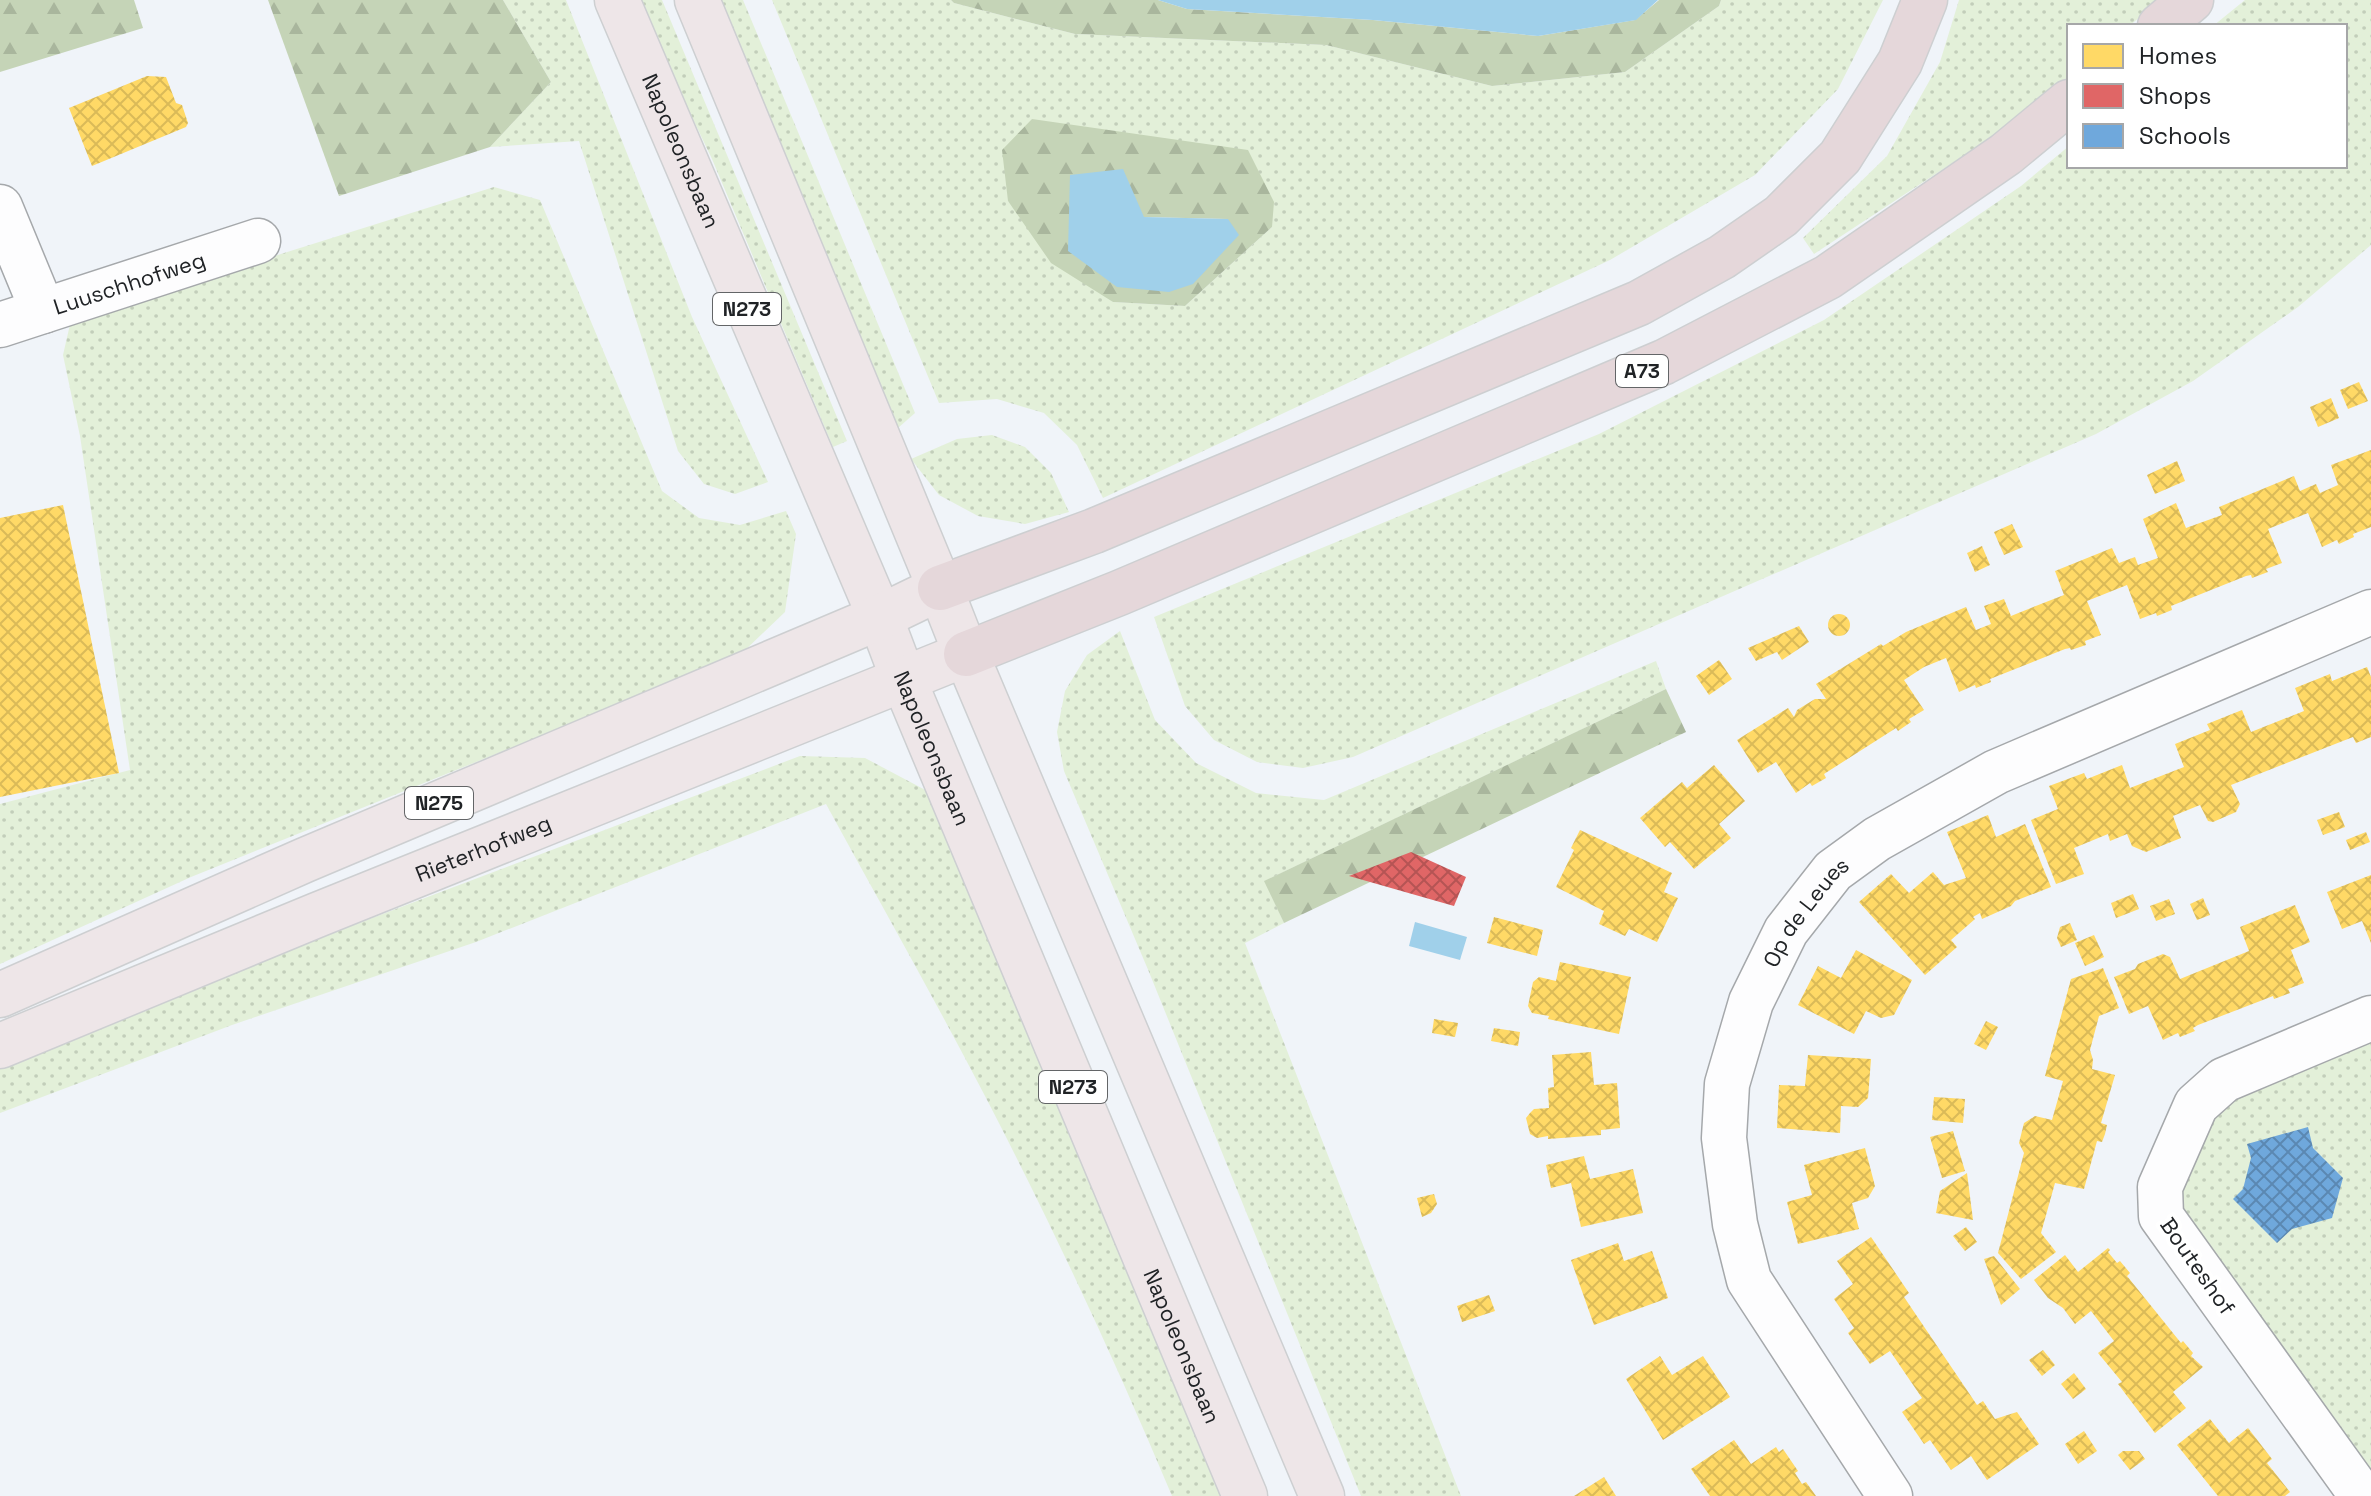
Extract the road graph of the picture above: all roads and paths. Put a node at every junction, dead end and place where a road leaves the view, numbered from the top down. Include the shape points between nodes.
1 (617, 0) edge
2 (697, 0) edge
3 (1925, 0) edge
4 (2191, 0) edge
5 (2162, 24) edge
6 (2067, 104) edge
7 (0, 207) edge
8 (258, 241) dead end
9 (43, 311) junction
10 (0, 325) edge
11 (940, 588) junction
12 (2371, 612) edge
13 (880, 617) junction
14 (966, 654) junction
15 (903, 678) junction
16 (0, 995) edge
17 (2371, 1018) edge
18 (0, 1046) edge
19 (1245, 1496) edge
20 (1322, 1496) edge
21 (1890, 1496) edge
22 (2362, 1496) edge

1 - 13 main road, Napoleonsbaan / N273
2 - 11 main road, N273
3 - 11 highway via 1900,62 1840,157 1781,216 1722,257 1639,303 1094,531
4 - 5 highway
6 - 14 highway, A73 via 2006,154 1828,277 1664,362
7 - 9 street
8 - 9 street, Luuschhofweg
9 - 10 street, Luuschhofweg
11 - 13 main road, N275
11 - 14 main road, N273
12 - 21 street, Op de Leues via 1996,772 1877,839 1833,871 1786,931 1751,1002 1727,1084 1724,1138 1735,1224 1749,1280
13 - 15 main road, Napoleonsbaan / N273
13 - 16 main road, N275
14 - 15 main road, Rieterhofweg / N275
14 - 20 main road, N273
15 - 18 main road, Rieterhofweg / N275
15 - 19 main road, Napoleonsbaan / N273
17 - 22 street, Bouteshof via 2224,1080 2196,1105 2160,1187 2161,1216

